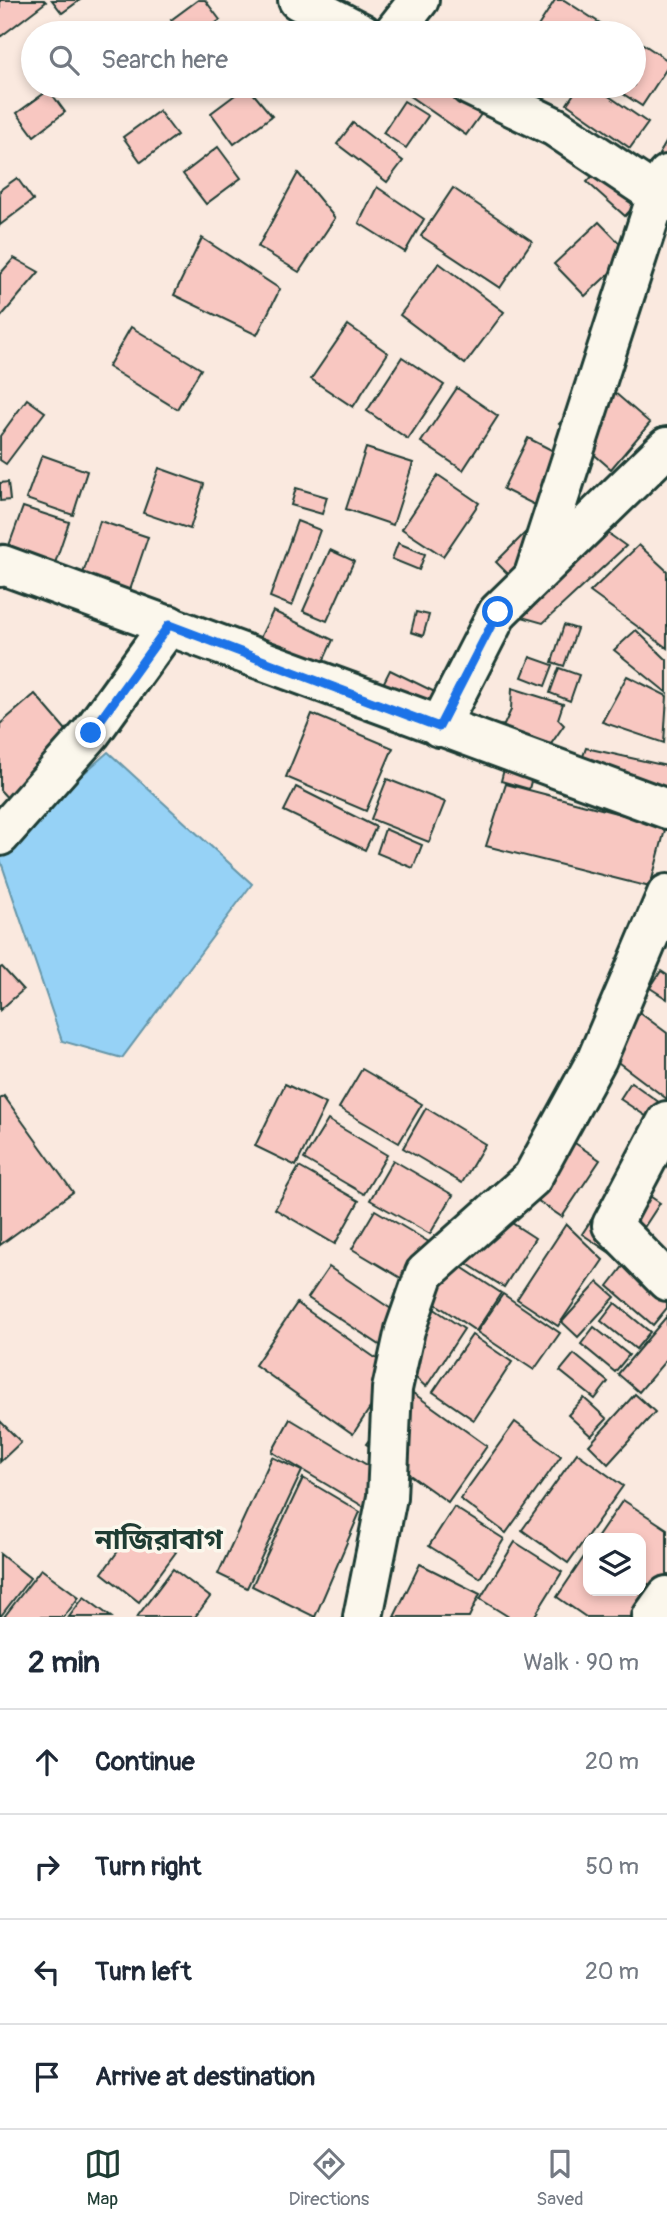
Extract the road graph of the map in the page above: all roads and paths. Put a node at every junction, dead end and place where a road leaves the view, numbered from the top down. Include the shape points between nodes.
1 (298, 0) edge
2 (419, 0) edge
3 (339, 21) edge
4 (402, 21) edge
5 (495, 98) edge
6 (664, 191) edge
7 (667, 447) edge
8 (0, 567) edge
9 (534, 575) junction
10 (169, 625) junction
11 (439, 727) junction
12 (667, 809) edge
13 (0, 836) edge
14 (667, 894) edge
15 (667, 1121) edge
16 (667, 1280) edge
17 (667, 1596) edge
18 (363, 1617) edge
19 (652, 1617) edge

1 - 3 street
2 - 4 street
5 - 6 street via 555,127
6 - 9 street
7 - 9 street
8 - 10 street
9 - 11 street via 498,612
10 - 11 street
10 - 13 street via 91,733
11 - 12 street
14 - 18 street via 597,1059 532,1178 425,1273 405,1330 392,1389 387,1497
15 - 16 street via 612,1225
17 - 19 street

